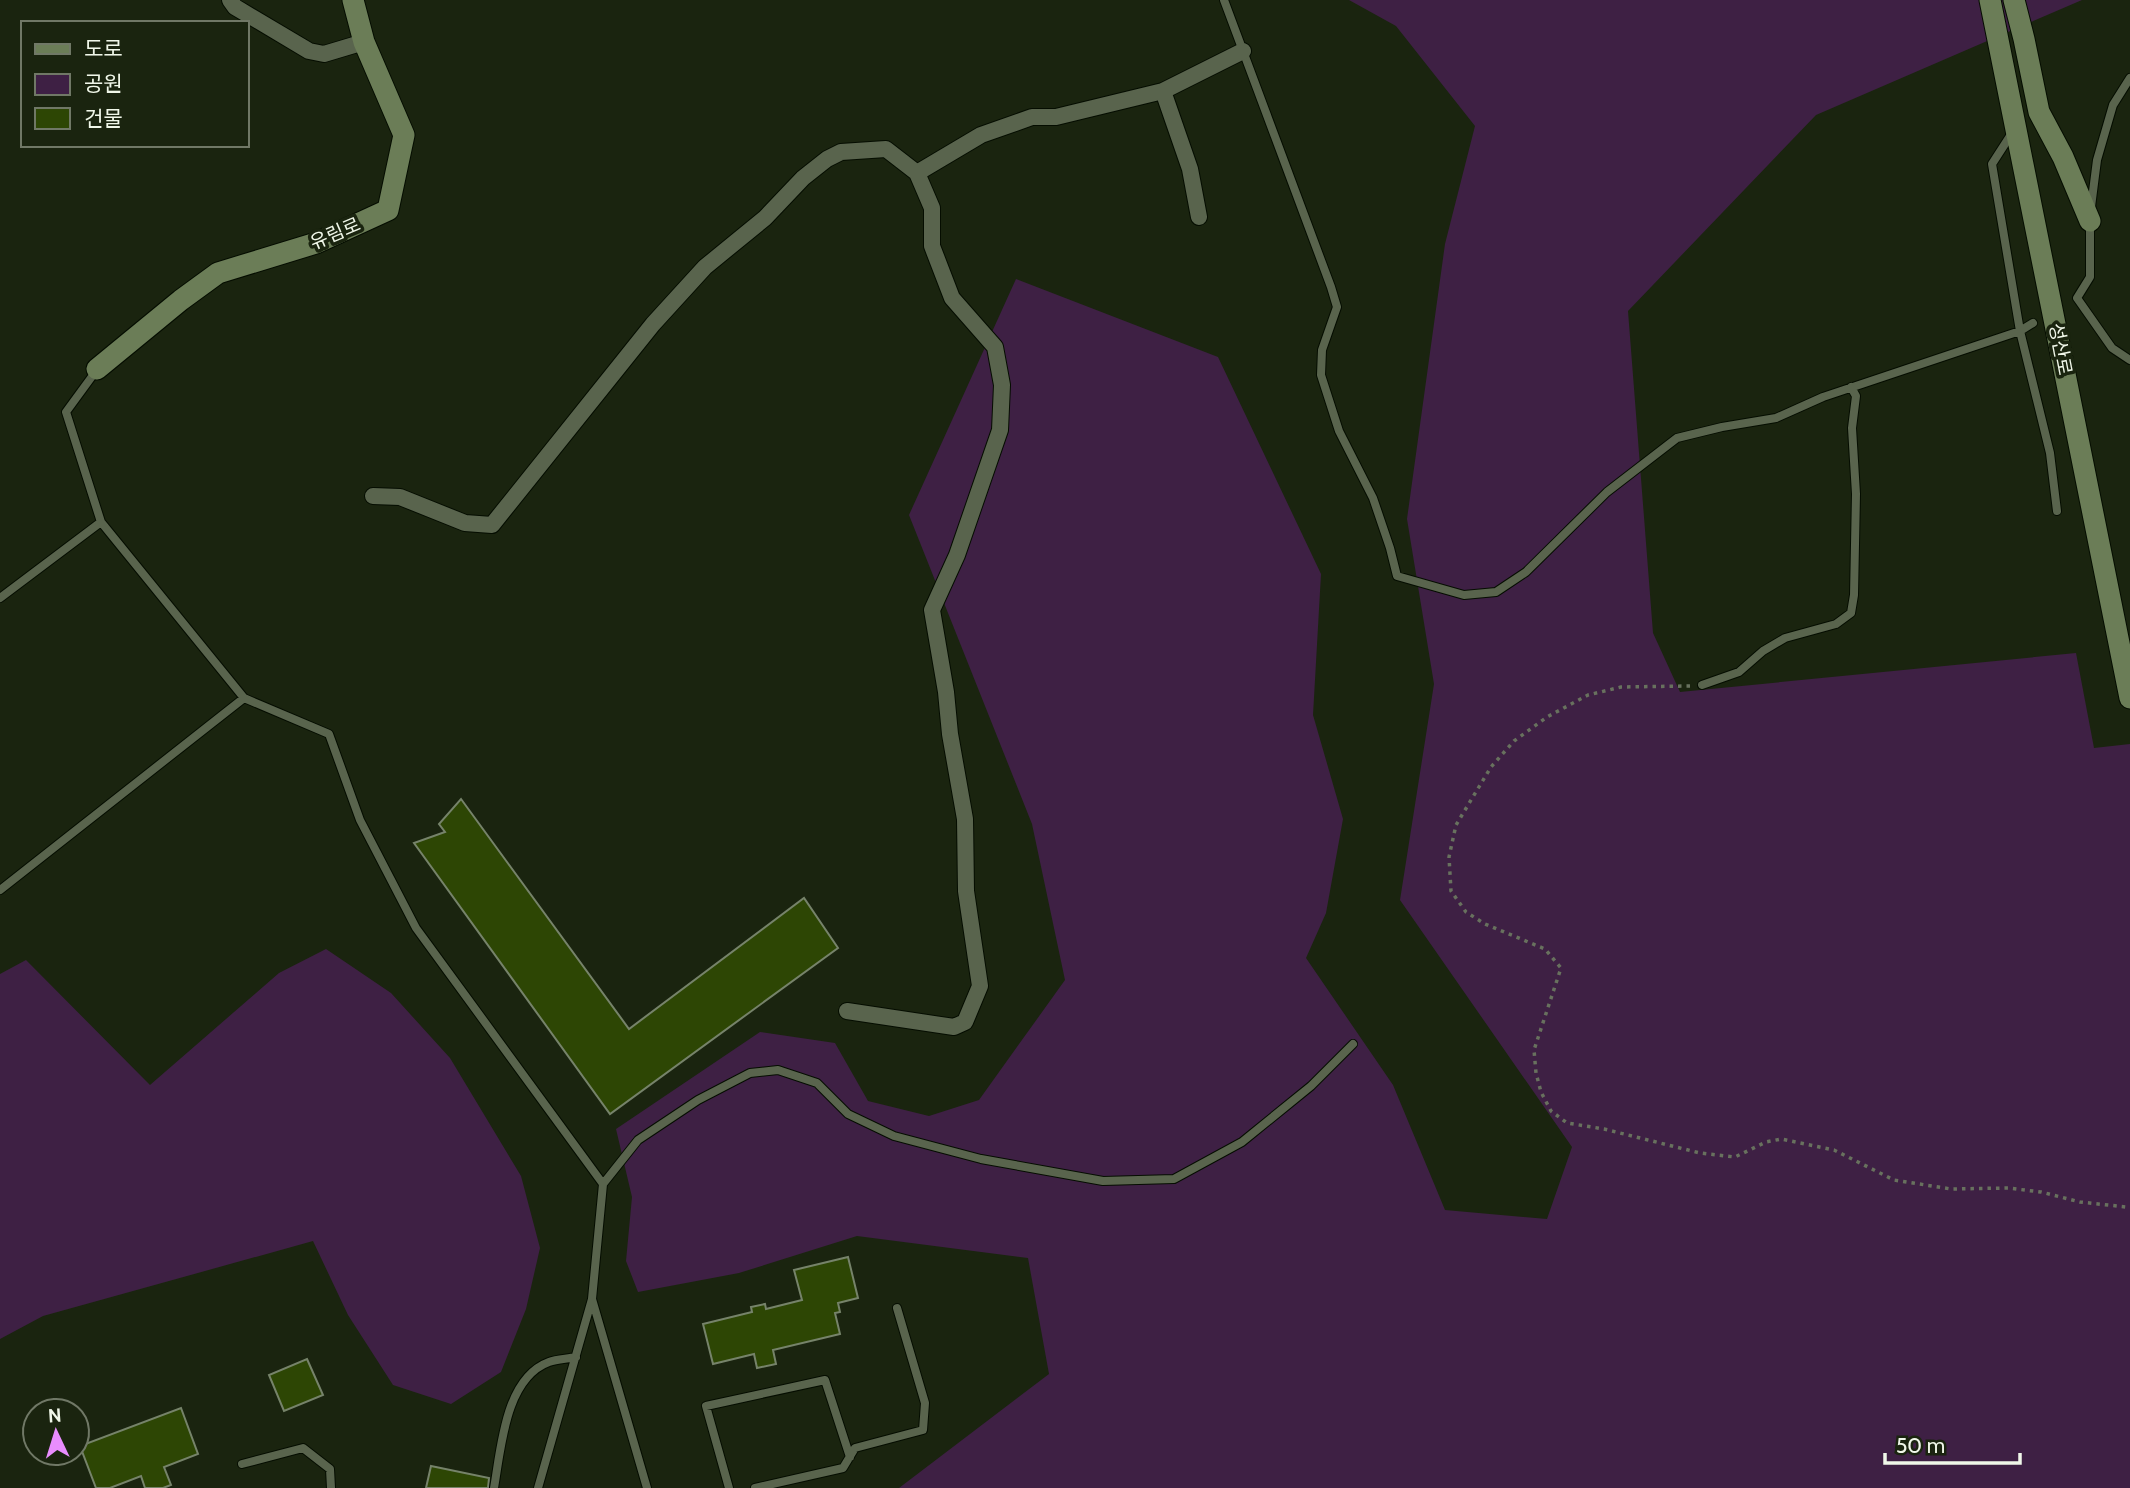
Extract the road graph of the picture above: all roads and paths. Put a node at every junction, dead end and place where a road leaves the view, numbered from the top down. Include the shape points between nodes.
1 (230, 0) edge
2 (354, 0) edge
3 (1224, 0) edge
4 (1990, 0) edge
5 (2014, 0) edge
6 (364, 42) junction
7 (1243, 51) junction
8 (2130, 78) edge
9 (1163, 91) junction
10 (2015, 128) junction
11 (917, 173) junction
12 (1199, 218) dead end
13 (2090, 221) junction
14 (2033, 323) dead end
15 (2020, 331) junction
16 (2130, 360) edge
17 (97, 369) joint
18 (1851, 387) junction
19 (373, 496) dead end
20 (2057, 511) dead end
21 (101, 522) junction
22 (0, 598) edge
23 (1702, 685) joint
24 (244, 698) junction
25 (2130, 698) edge
26 (0, 890) edge
27 (847, 1012) dead end
28 (1353, 1044) dead end
29 (603, 1184) junction
30 (2130, 1206) edge
31 (592, 1299) junction
32 (897, 1308) dead end
33 (576, 1357) junction
34 (850, 1457) junction
35 (242, 1464) dead end
36 (331, 1488) edge
37 (494, 1488) edge
38 (538, 1488) edge
39 (647, 1488) edge
40 (729, 1488) edge
41 (755, 1488) edge

1 - 6 street via 309,51 324,54
2 - 6 main road, 유림로
3 - 7 lane
4 - 10 main road, 성산로
5 - 13 main road via 2039,112
6 - 17 main road, 유림로 via 404,135 388,210 316,243 218,272
7 - 9 street
7 - 18 lane via 1337,307 1322,350 1321,376 1339,431 1373,498 1397,576 1464,595 1496,592 1526,572 1607,492 1677,438 1776,418
8 - 13 lane via 2113,105 2097,160
9 - 11 street via 1056,117 1032,117 981,135
9 - 12 street via 1190,169
10 - 15 lane via 1993,164
10 - 25 main road, 성산로
11 - 19 street via 886,149 841,152 803,178 765,218 705,267 653,324 492,525 465,523 400,497
11 - 27 street via 932,208 932,246 952,298 995,347 1002,385 1000,430 957,555 932,610 965,819 966,891 980,986 965,1022 954,1027
13 - 16 lane via 2090,277 2077,298 2112,348
14 - 15 lane
15 - 18 lane
15 - 20 lane via 2050,453
17 - 21 lane via 66,412
18 - 23 lane via 1856,397 1851,613 1836,624 1785,638 1739,672
21 - 22 lane
21 - 24 lane
23 - 30 path via 1621,687 1588,695 1547,717 1514,741 1491,767 1456,825 1449,857 1451,891 1466,912 1545,949 1561,968 1534,1050 1541,1092 1551,1111 1567,1123 1700,1153 1735,1157 1781,1139 1834,1150 1894,1180 1951,1189 2008,1188
24 - 26 lane
24 - 29 lane via 329,734 360,820 416,928
28 - 29 lane via 1311,1086 1242,1142 1174,1179 1103,1181 981,1159 894,1136 848,1114 817,1083 778,1070 750,1073 698,1100 638,1140
29 - 31 lane
31 - 33 lane
31 - 39 lane
32 - 34 lane via 925,1403 923,1430 855,1448
33 - 37 lane via 547,1363 524,1379 507,1414
33 - 38 lane
34 - 40 lane via 825,1380 706,1406
34 - 41 lane via 843,1468
35 - 36 lane via 303,1448 330,1469

